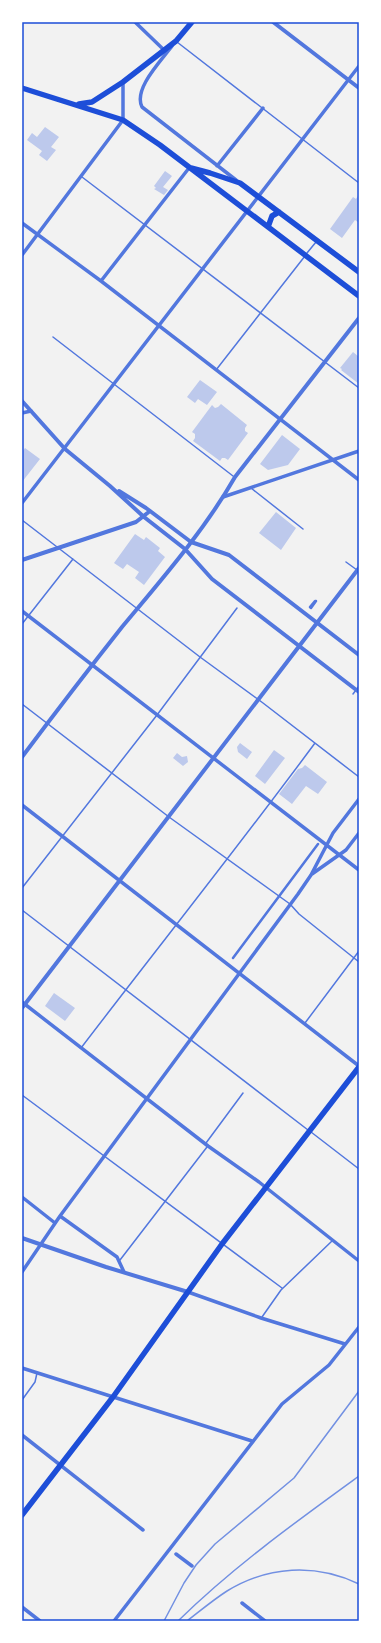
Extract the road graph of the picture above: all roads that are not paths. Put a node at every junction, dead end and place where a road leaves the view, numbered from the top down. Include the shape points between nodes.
1 (135, 22) edge
2 (192, 22) edge
3 (272, 22) edge
4 (176, 41) junction
5 (164, 50) junction
6 (359, 66) edge
7 (348, 80) junction
8 (123, 82) junction
9 (22, 88) edge
10 (359, 88) edge
11 (73, 104) junction
12 (263, 108) junction
13 (123, 120) junction
14 (303, 139) junction
15 (217, 166) junction
16 (188, 168) junction
17 (82, 177) junction
18 (240, 183) junction
19 (359, 183) edge
20 (258, 198) junction
21 (247, 212) junction
22 (279, 212) junction
23 (22, 223) edge
24 (144, 225) junction
25 (268, 227) junction
26 (37, 235) junction
27 (317, 240) junction
28 (23, 253) edge
29 (305, 256) junction
30 (202, 270) junction
31 (359, 272) edge
32 (101, 281) junction
33 (359, 296) edge
34 (260, 313) junction
35 (359, 318) edge
36 (160, 326) junction
37 (53, 337) dead end
38 (325, 362) junction
39 (216, 370) junction
40 (114, 384) junction
41 (359, 388) edge
42 (22, 401) edge
43 (31, 411) junction
44 (22, 413) edge
45 (280, 420) junction
46 (64, 449) junction
47 (359, 451) edge
48 (333, 460) junction
49 (235, 477) junction
50 (359, 480) edge
51 (110, 486) junction
52 (250, 488) junction
53 (223, 497) junction
54 (22, 503) edge
55 (150, 511) junction
56 (144, 517) junction
57 (22, 520) edge
58 (302, 530) dead end
59 (191, 542) junction
60 (60, 548) junction
61 (185, 549) junction
62 (73, 558) junction
63 (22, 560) edge
64 (346, 562) dead end
65 (358, 570) edge
66 (237, 608) dead end
67 (138, 609) junction
68 (22, 611) edge
69 (28, 616) junction
70 (316, 623) junction
71 (22, 624) edge
72 (298, 646) junction
73 (359, 655) edge
74 (200, 657) junction
75 (92, 665) junction
76 (358, 689) edge
77 (353, 694) dead end
78 (258, 700) junction
79 (22, 704) edge
80 (157, 715) junction
81 (47, 724) junction
82 (315, 743) junction
83 (22, 757) edge
84 (214, 758) junction
85 (111, 774) junction
86 (359, 777) edge
87 (359, 799) edge
88 (272, 803) junction
89 (22, 805) edge
90 (169, 817) junction
91 (359, 833) edge
92 (62, 837) junction
93 (318, 844) dead end
94 (326, 844) junction
95 (340, 855) junction
96 (228, 859) junction
97 (359, 870) edge
98 (312, 875) junction
99 (120, 881) junction
100 (22, 888) edge
101 (279, 896) junction
102 (290, 904) junction
103 (22, 910) edge
104 (175, 924) junction
105 (70, 945) junction
106 (359, 951) edge
107 (233, 958) dead end
108 (353, 958) junction
109 (359, 962) edge
110 (240, 974) junction
111 (125, 990) junction
112 (23, 1005) edge
113 (304, 1024) junction
114 (190, 1040) junction
115 (81, 1048) junction
116 (359, 1067) edge
117 (243, 1093) dead end
118 (22, 1095) edge
119 (147, 1098) junction
120 (309, 1131) junction
121 (207, 1145) junction
122 (104, 1156) junction
123 (359, 1169) edge
124 (265, 1188) junction
125 (22, 1198) edge
126 (164, 1202) junction
127 (60, 1216) junction
128 (55, 1223) junction
129 (22, 1238) edge
130 (332, 1241) junction
131 (40, 1244) junction
132 (222, 1244) junction
133 (359, 1260) edge
134 (119, 1261) junction
135 (22, 1272) edge
136 (124, 1272) junction
137 (282, 1288) junction
138 (188, 1292) junction
139 (261, 1318) junction
140 (359, 1326) edge
141 (345, 1344) junction
142 (22, 1368) edge
143 (37, 1373) junction
144 (113, 1397) junction
145 (22, 1400) edge
146 (22, 1435) edge
147 (252, 1441) junction
148 (60, 1465) junction
149 (22, 1515) edge
150 (143, 1530) dead end
151 (176, 1554) dead end
152 (192, 1566) dead end
153 (242, 1604) dead end
154 (22, 1607) edge
155 (40, 1621) edge
156 (114, 1621) edge
157 (265, 1621) edge

1 - 5 street
2 - 4 main road
3 - 7 street
4 - 5 main road
4 - 12 lane
4 - 15 street via 142,88 139,102
5 - 8 main road
6 - 7 street
7 - 10 street
7 - 14 street
8 - 11 main road via 92,102
8 - 13 street
9 - 11 main road
11 - 13 main road
12 - 14 lane
12 - 15 street
13 - 16 main road
13 - 17 street
14 - 19 lane
14 - 20 street
15 - 18 street
16 - 18 main road
16 - 21 main road
16 - 24 street
17 - 24 lane
17 - 26 street
18 - 20 main road
20 - 21 street
20 - 22 main road
21 - 25 main road
21 - 30 street
22 - 25 main road via 272,216
22 - 27 main road
23 - 26 street
24 - 30 lane
24 - 32 street
25 - 29 main road
26 - 28 street
26 - 32 street
27 - 29 lane
27 - 31 main road
29 - 33 main road
29 - 34 lane
30 - 34 lane
30 - 36 street
32 - 36 street
34 - 38 lane
34 - 39 lane
35 - 38 street
36 - 39 street
36 - 40 street
37 - 40 lane
38 - 41 lane
38 - 45 street
39 - 45 street
40 - 46 street
40 - 49 lane
42 - 43 street
43 - 44 street
43 - 46 street
45 - 48 street
45 - 49 street
46 - 51 street
46 - 54 street
47 - 48 street
48 - 50 street
48 - 52 street
49 - 53 street
51 - 55 street
51 - 56 street
52 - 53 street
52 - 58 lane
53 - 59 street
55 - 56 street
55 - 59 street
56 - 60 street
56 - 61 street
57 - 60 lane
59 - 61 street
59 - 70 street via 229,555
60 - 62 lane
60 - 63 street
61 - 67 street
61 - 72 street via 212,579
62 - 67 lane
62 - 69 lane
64 - 65 lane
65 - 70 street
66 - 74 lane
67 - 74 lane
67 - 75 street
68 - 69 street
69 - 71 lane
69 - 75 street
70 - 72 street
70 - 73 street
72 - 76 street
72 - 78 street
74 - 78 lane
74 - 80 lane
75 - 80 street
75 - 81 street
76 - 77 lane
78 - 82 lane
78 - 84 street
79 - 81 lane
80 - 84 street
80 - 85 lane
81 - 83 street
81 - 85 lane
82 - 86 lane
82 - 88 lane
84 - 88 street
84 - 90 street
85 - 90 lane
85 - 92 lane
87 - 94 street
88 - 94 street
88 - 96 lane
89 - 92 street
90 - 96 lane
90 - 99 street
91 - 95 street
92 - 99 street
92 - 100 lane
93 - 101 street
94 - 95 street
94 - 98 street
95 - 97 street
95 - 98 street
96 - 101 lane
96 - 104 lane
98 - 102 street
99 - 104 street
99 - 105 street
101 - 102 lane
101 - 107 street
102 - 108 lane
102 - 110 street
103 - 105 lane
104 - 110 street
104 - 111 lane
105 - 111 lane
105 - 112 street
106 - 108 lane
108 - 109 lane
108 - 113 lane
110 - 113 street
110 - 114 street
111 - 114 lane
111 - 115 lane
112 - 115 street
113 - 116 street
114 - 119 street
114 - 120 lane
115 - 119 street
116 - 120 main road
117 - 121 lane
118 - 122 lane
119 - 121 street
119 - 122 street
120 - 123 lane
120 - 124 main road
121 - 124 street
121 - 126 lane
122 - 126 lane
122 - 127 street
124 - 130 street
124 - 132 main road
125 - 128 street
126 - 132 lane
126 - 134 lane
127 - 128 street
127 - 134 street
128 - 131 street
129 - 131 street
130 - 133 street
130 - 137 lane
131 - 135 street
131 - 136 street
132 - 137 lane
132 - 138 main road
134 - 136 street
136 - 138 street
137 - 139 lane
138 - 139 street
138 - 144 main road
139 - 141 street
140 - 141 street
141 - 147 street via 329,1365 282,1404
142 - 143 street
143 - 144 street
143 - 145 lane via 36,1382
144 - 147 street
144 - 148 main road
146 - 148 street
147 - 156 street
148 - 149 main road
148 - 150 street
151 - 152 street
153 - 157 street
154 - 155 street

